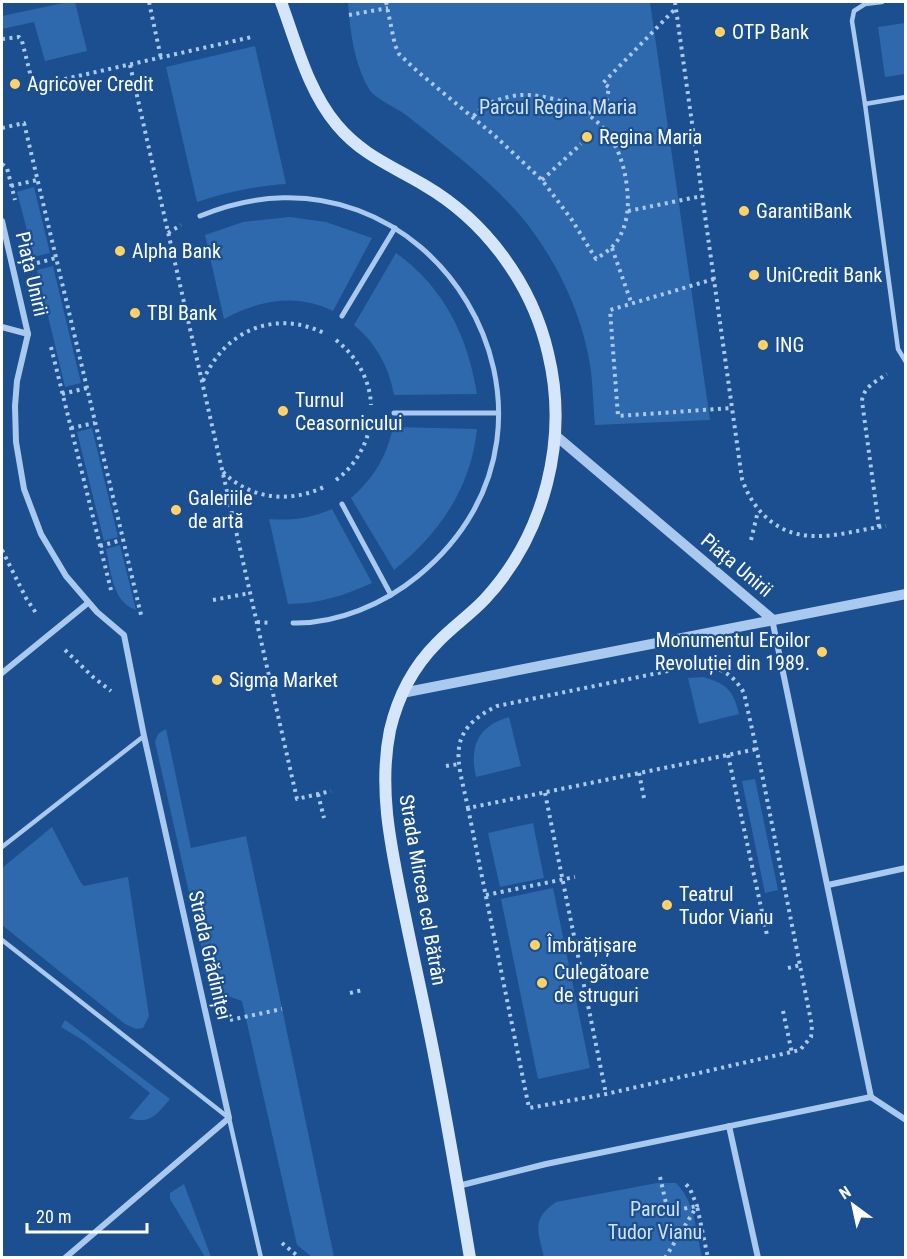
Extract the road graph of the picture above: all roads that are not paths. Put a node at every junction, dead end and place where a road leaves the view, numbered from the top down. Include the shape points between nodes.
1 (281, 2) edge
2 (882, 2) edge
3 (906, 97) edge
4 (865, 104) junction
5 (200, 216) dead end
6 (2, 221) edge
7 (395, 228) junction
8 (342, 316) dead end
9 (2, 327) edge
10 (28, 334) junction
11 (906, 362) edge
12 (394, 413) dead end
13 (498, 413) junction
14 (555, 435) junction
15 (342, 504) dead end
16 (906, 594) edge
17 (392, 595) junction
18 (88, 603) junction
19 (772, 619) junction
20 (292, 623) dead end
21 (2, 674) edge
22 (402, 693) junction
23 (144, 736) junction
24 (2, 847) edge
25 (906, 868) edge
26 (828, 885) junction
27 (2, 940) edge
28 (871, 1096) junction
29 (229, 1118) junction
30 (906, 1120) edge
31 (729, 1126) junction
32 (458, 1186) junction
33 (65, 1257) edge
34 (261, 1257) edge
35 (470, 1257) edge
36 (758, 1257) edge

1 - 14 main road, Strada Mircea cel Bătrân via 312,83 335,124 376,160 451,203 486,236 515,274 532,305 548,351 554,386
2 - 4 lane via 865,4 854,11 852,21
3 - 4 lane
4 - 11 lane via 898,349
5 - 7 street via 254,201 302,199 349,208
6 - 10 street, Piața Unirii
7 - 8 street
7 - 13 street via 440,264 469,303 491,358
9 - 10 street, Piața Unirii
10 - 18 street, Piața Unirii via 15,406 21,477 41,534
12 - 13 street
13 - 17 street via 493,454 473,510 446,550
14 - 19 street, Piața Unirii
14 - 22 main road, Strada Mircea cel Bătrân via 544,494 515,559 486,598 425,656
15 - 17 street
16 - 19 street
17 - 20 street via 346,615
18 - 21 street
18 - 23 street, Strada Grădiniței via 124,634
19 - 22 street, Piața Unirii
19 - 26 street
22 - 32 main road, Strada Mircea cel Bătrân via 390,731 385,804
23 - 24 lane
23 - 29 street, Strada Grădiniței
25 - 26 street
26 - 28 street
27 - 29 lane
28 - 30 street
28 - 31 street
29 - 33 street
29 - 34 lane
31 - 32 street
31 - 36 street
32 - 35 main road, Strada Mircea cel Bătrân

